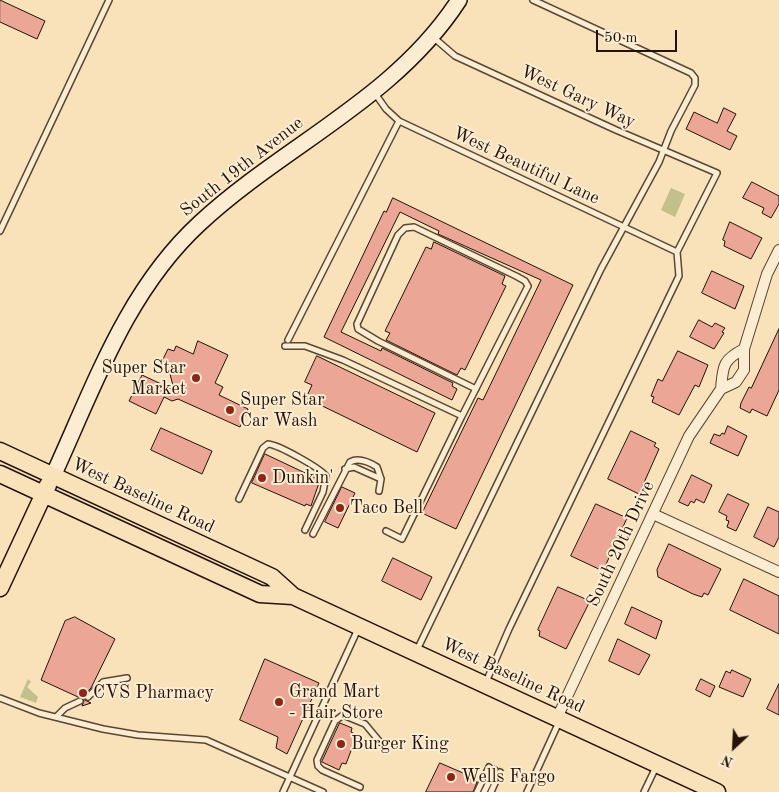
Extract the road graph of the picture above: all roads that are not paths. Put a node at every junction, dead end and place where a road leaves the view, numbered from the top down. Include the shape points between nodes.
1 (108, 0) edge
2 (459, 0) edge
3 (533, 0) edge
4 (433, 36) junction
5 (373, 92) junction
6 (399, 121) junction
7 (663, 150) junction
8 (623, 226) junction
9 (0, 232) edge
10 (779, 250) edge
11 (677, 252) junction
12 (288, 340) dead end
13 (285, 346) dead end
14 (744, 349) junction
15 (476, 389) junction
16 (721, 389) junction
17 (462, 416) junction
18 (0, 451) edge
19 (345, 469) junction
20 (0, 474) edge
21 (52, 476) junction
22 (381, 480) junction
23 (380, 490) dead end
24 (44, 495) junction
25 (238, 499) dead end
26 (653, 514) junction
27 (305, 530) dead end
28 (386, 531) dead end
29 (314, 534) dead end
30 (779, 572) edge
31 (0, 588) edge
32 (293, 596) junction
33 (359, 627) junction
34 (416, 653) junction
35 (127, 678) dead end
36 (485, 684) junction
37 (88, 697) dead end
38 (0, 698) edge
39 (80, 701) dead end
40 (56, 717) junction
41 (559, 719) junction
42 (380, 742) dead end
43 (657, 764) junction
44 (488, 767) dead end
45 (290, 777) junction
46 (360, 787) dead end
47 (284, 792) edge
48 (323, 792) edge
49 (477, 792) edge
50 (484, 792) edge
51 (491, 792) edge
52 (526, 792) edge
53 (644, 792) edge
54 (717, 792) edge

1 - 9 lane
2 - 4 main road, South 19th Avenue
3 - 7 lane via 691,73 695,85
4 - 5 main road, South 19th Avenue via 410,61
4 - 7 lane, West Gary Way via 455,56
5 - 6 lane, West Beautiful Lane
5 - 21 main road, South 19th Avenue via 219,206 163,262 121,327
6 - 8 lane, West Beautiful Lane
6 - 12 lane
7 - 8 lane
7 - 11 lane, West Gary Way via 717,173
8 - 11 lane, West Beautiful Lane
8 - 34 lane
10 - 14 street, South 20th Drive via 767,274
11 - 36 lane via 679,276
13 - 17 lane via 305,346 343,360
14 - 16 street, South 20th Drive via 727,360 722,369
14 - 16 street, South 20th Drive via 745,366 741,376
15 - 15 lane via 528,286 516,276 414,227 405,228 398,235 358,328
15 - 17 lane
16 - 26 street, South 20th Drive via 689,436
17 - 28 lane via 402,539
18 - 21 main road, West Baseline Road
19 - 22 lane via 354,467
19 - 22 lane via 354,459 364,460 377,468
19 - 29 lane
20 - 24 main road, West Baseline Road
21 - 24 main road, South 19th Avenue
21 - 32 main road, West Baseline Road via 272,577
22 - 23 lane
24 - 31 main road, South 19th Avenue
24 - 32 main road, West Baseline Road via 260,594
25 - 27 lane via 263,448 268,444 283,448 322,470 326,476 323,492
26 - 30 street
26 - 41 street, South 20th Drive
32 - 33 main road, West Baseline Road
33 - 34 main road, West Baseline Road
33 - 45 lane
34 - 36 main road, West Baseline Road
35 - 37 lane via 103,682
36 - 41 main road, West Baseline Road
38 - 40 lane
39 - 40 lane
40 - 45 lane via 138,735 206,740
41 - 43 main road, West Baseline Road
41 - 52 lane
42 - 46 lane via 365,724 343,715 335,721 324,744 317,760 318,766
43 - 53 lane
43 - 54 main road, West Baseline Road
44 - 49 lane
45 - 47 lane
45 - 48 lane
50 - 51 lane via 497,771

